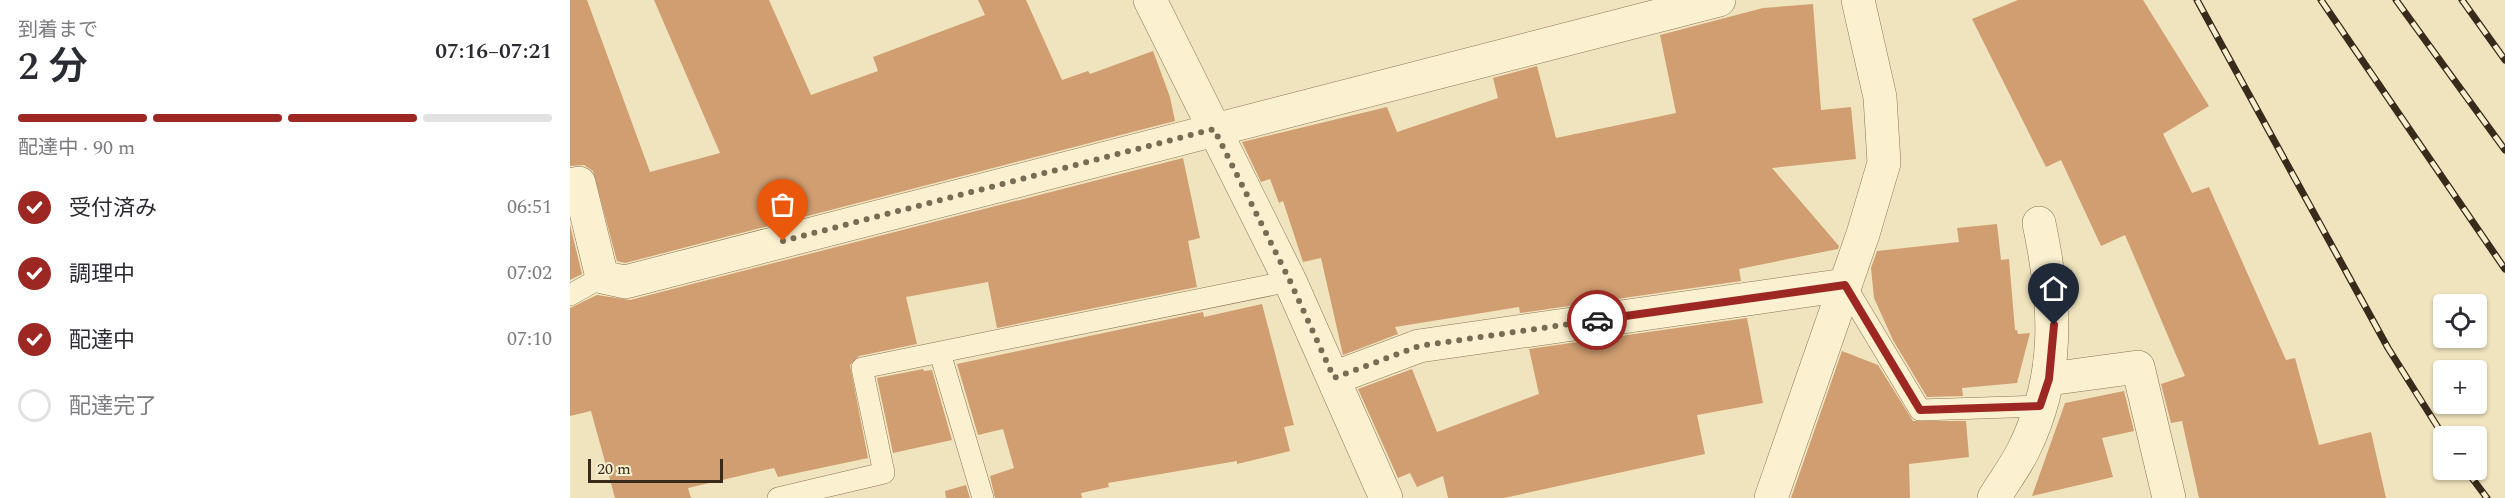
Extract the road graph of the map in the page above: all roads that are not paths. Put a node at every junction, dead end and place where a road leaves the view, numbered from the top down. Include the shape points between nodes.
1 (1150, 0) edge
2 (1719, 0) edge
3 (1857, 0) edge
4 (1214, 129) junction
5 (570, 185) edge
6 (2039, 223) dead end
7 (602, 276) junction
8 (1290, 281) junction
9 (1845, 285) junction
10 (570, 295) edge
11 (940, 352) junction
12 (1334, 378) junction
13 (2045, 393) junction
14 (778, 498) edge
15 (982, 498) edge
16 (1386, 498) edge
17 (1771, 498) edge
18 (1994, 498) edge
19 (2169, 498) edge

1 - 4 street
2 - 4 street
3 - 9 street via 1880,97 1884,163
4 - 7 street via 625,282
4 - 8 street
5 - 7 street via 579,183
6 - 13 street via 2054,325
7 - 10 lane
8 - 11 lane
8 - 12 street
9 - 12 street via 1419,346
9 - 13 lane via 1920,410
9 - 17 street
11 - 14 lane via 862,368 884,473
11 - 15 lane
12 - 16 street
13 - 18 street via 2023,451
13 - 19 street via 2138,367

